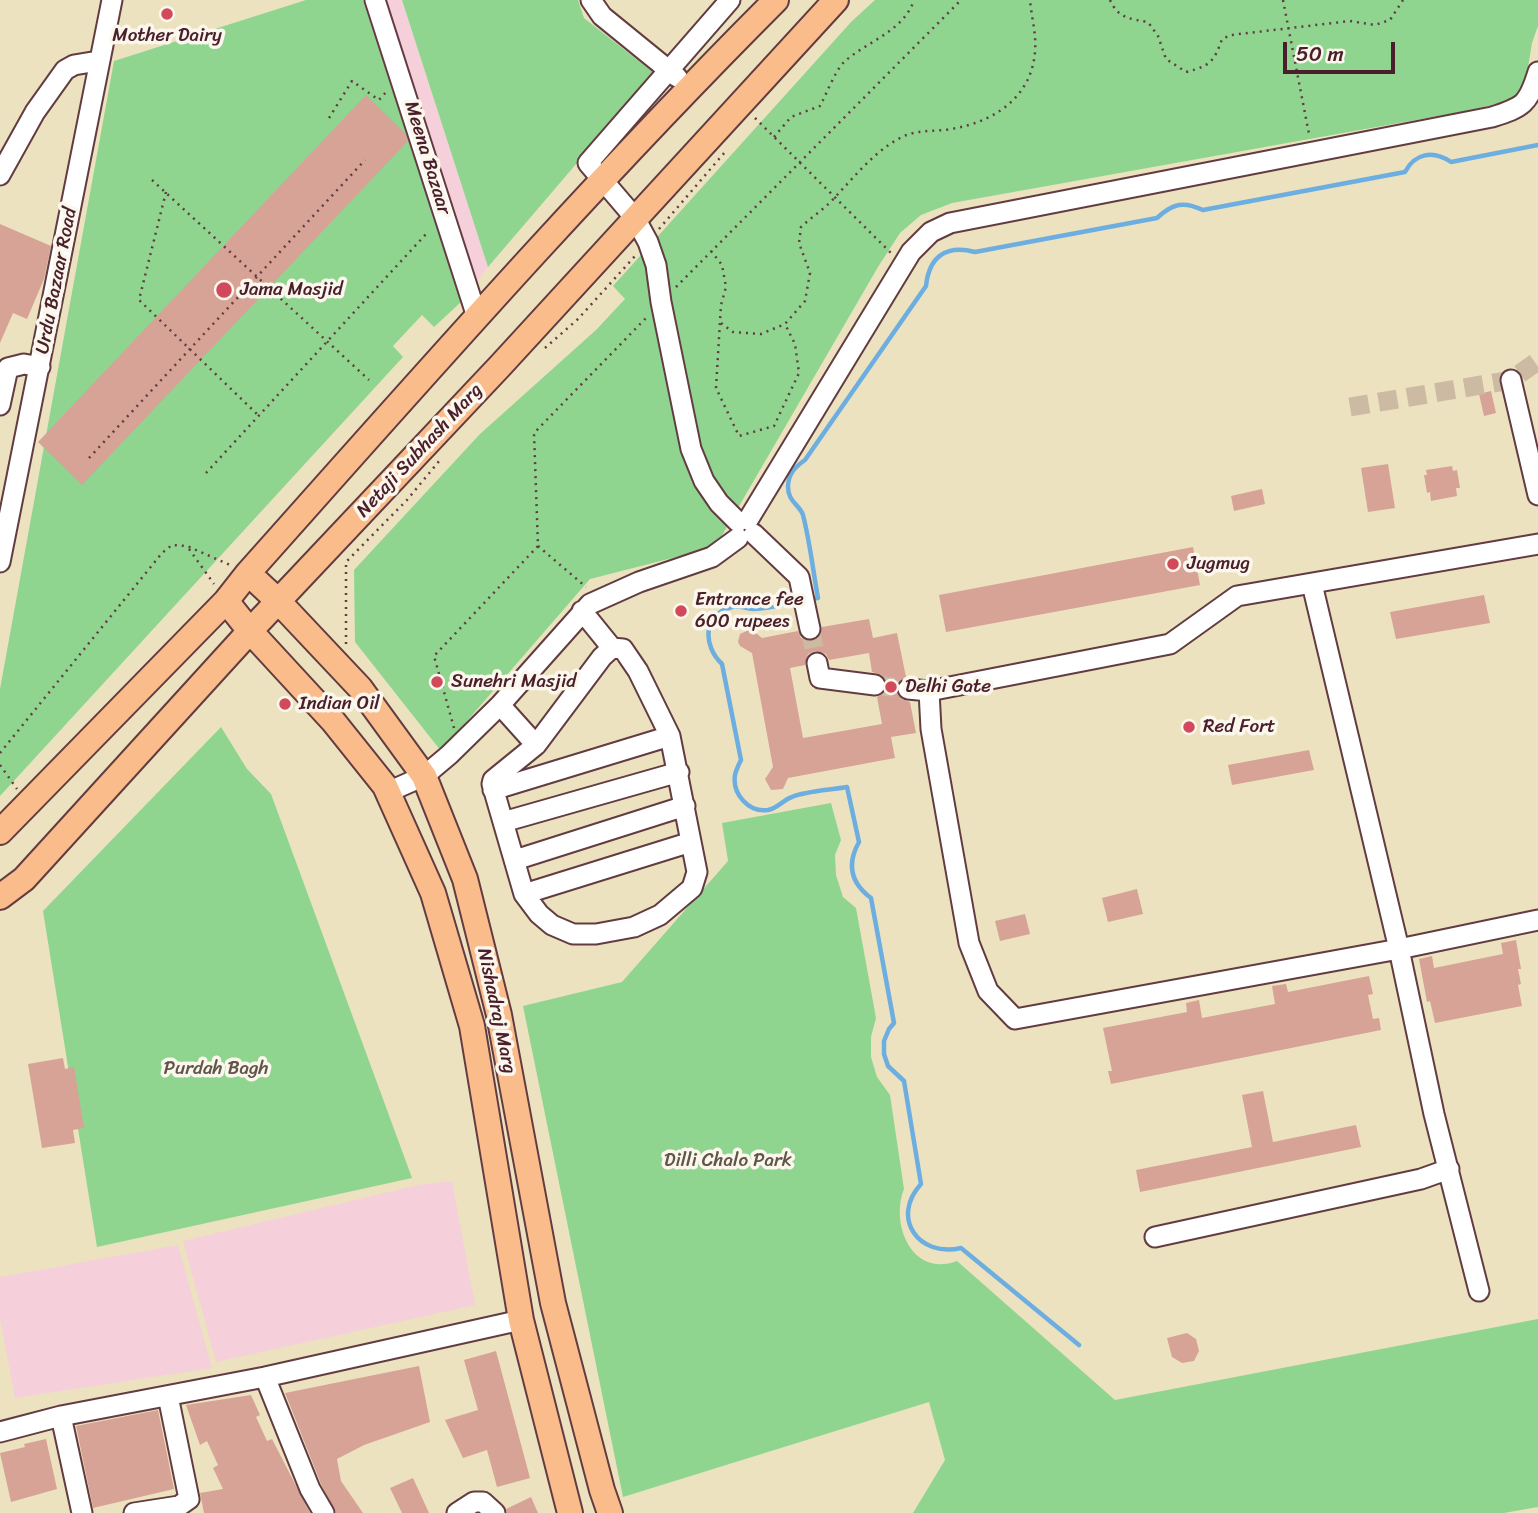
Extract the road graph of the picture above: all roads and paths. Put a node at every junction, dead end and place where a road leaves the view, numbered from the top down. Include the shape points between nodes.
1 (112, 0) edge
2 (375, 0) edge
3 (591, 0) edge
4 (730, 0) edge
5 (775, 0) edge
6 (836, 0) edge
7 (914, 0) edge
8 (961, 0) edge
9 (1030, 0) edge
10 (1110, 0) edge
11 (1283, 0) edge
12 (1403, 0) edge
13 (1288, 27) junction
14 (98, 61) junction
15 (1538, 72) edge
16 (401, 76) junction
17 (689, 86) junction
18 (741, 103) junction
19 (330, 118) dead end
20 (774, 138) junction
21 (728, 149) dead end
22 (1312, 152) junction
23 (365, 160) dead end
24 (799, 161) junction
25 (0, 175) edge
26 (152, 180) dead end
27 (603, 180) junction
28 (166, 192) junction
29 (836, 197) junction
30 (635, 218) junction
31 (426, 233) dead end
32 (648, 242) junction
33 (711, 251) junction
34 (903, 265) junction
35 (257, 276) junction
36 (661, 302) junction
37 (477, 317) junction
38 (721, 323) junction
39 (785, 324) junction
40 (328, 341) junction
41 (190, 350) junction
42 (537, 355) dead end
43 (40, 367) junction
44 (369, 380) dead end
45 (1511, 380) dead end
46 (0, 405) edge
47 (259, 416) junction
48 (89, 458) dead end
49 (440, 461) dead end
50 (206, 473) dead end
51 (1538, 495) edge
52 (6, 510) edge
53 (744, 528) junction
54 (1538, 544) edge
55 (538, 546) junction
56 (187, 547) junction
57 (1, 552) edge
58 (248, 573) junction
59 (1312, 584) junction
60 (599, 599) junction
61 (226, 601) junction
62 (278, 601) junction
63 (582, 611) junction
64 (808, 623) tunnel mouth
65 (250, 631) junction
66 (612, 648) junction
67 (354, 654) dead end
68 (817, 663) tunnel mouth
69 (875, 685) tunnel mouth
70 (908, 689) tunnel mouth
71 (929, 691) junction
72 (500, 705) junction
73 (670, 736) junction
74 (536, 744) junction
75 (459, 745) junction
76 (0, 753) edge
77 (0, 765) edge
78 (679, 772) junction
79 (424, 776) junction
80 (493, 790) junction
81 (388, 792) junction
82 (27, 803) junction
83 (685, 806) junction
84 (503, 822) junction
85 (0, 832) edge
86 (691, 842) junction
87 (515, 860) junction
88 (524, 894) junction
89 (0, 897) edge
90 (1538, 920) edge
91 (1399, 948) junction
92 (1449, 1169) junction
93 (1156, 1237) dead end
94 (1479, 1291) dead end
95 (521, 1320) junction
96 (265, 1377) junction
97 (168, 1396) junction
98 (61, 1416) junction
99 (0, 1432) edge
100 (82, 1513) edge
101 (134, 1513) edge
102 (324, 1513) edge
103 (457, 1513) edge
104 (495, 1513) edge
105 (570, 1513) edge
106 (610, 1513) edge

1 - 14 street, Urdu Bazaar Road
2 - 16 street, Meena Bazaar
3 - 17 street via 602,16
4 - 27 street via 588,163
5 - 17 main road
6 - 18 main road, Netaji Subhash Marg
7 - 20 path via 890,31 842,64 820,106 791,117
8 - 24 path
9 - 29 path via 1033,65 1024,87 1006,108 983,121 914,131 855,174
10 - 13 path via 1125,18 1148,22 1166,59 1186,72 1206,67 1223,39 1231,35
11 - 13 path
12 - 13 path via 1390,20 1375,25 1350,21
13 - 22 path
14 - 25 street via 65,70
14 - 43 street, Urdu Bazaar Road
15 - 22 street via 1533,89 1519,108
16 - 19 path via 379,100 352,81
16 - 37 street, Meena Bazaar
17 - 27 main road
18 - 20 path
18 - 30 main road, Netaji Subhash Marg
20 - 24 path
21 - 32 path
22 - 34 street via 950,223 931,232
23 - 35 path
24 - 29 path
24 - 33 path
26 - 28 path
27 - 30 street
27 - 37 main road
28 - 35 path
28 - 41 path via 139,300
29 - 34 path
29 - 39 path via 801,227 799,243 810,273 806,301
30 - 32 street
30 - 62 main road, Netaji Subhash Marg
31 - 40 path
32 - 36 street
32 - 42 path via 578,319
33 - 36 path
33 - 38 path via 722,265 726,288
34 - 53 street
35 - 40 path
35 - 41 path
36 - 53 street via 691,449 704,481
36 - 55 path via 534,433
37 - 58 main road
38 - 39 path via 733,332 761,334
38 - 39 path via 716,388 739,436 774,425 799,373 795,344
40 - 44 path
40 - 47 path
41 - 47 path
41 - 48 path
43 - 46 street via 24,363 8,368
43 - 52 street, Urdu Bazaar Road
45 - 51 street
47 - 50 path
49 - 67 path via 346,562 345,643
52 - 57 street, Urdu Bazaar Road
53 - 60 street via 712,556
53 - 64 street via 799,577
54 - 59 street
55 - 60 path
55 - 75 path via 434,656
56 - 58 path
56 - 61 path
56 - 76 path via 172,545 162,553
58 - 61 main road
58 - 62 main road, Nishadraj Marg
59 - 71 street via 1237,596 1170,644
59 - 91 street
60 - 63 street
61 - 65 main road, Nishadraj Marg
61 - 82 main road
62 - 65 main road, Netaji Subhash Marg
62 - 79 main road, Nishadraj Marg via 360,688
63 - 66 street
63 - 72 street
65 - 81 main road, Nishadraj Marg via 333,721
65 - 89 main road, Netaji Subhash Marg via 24,879
66 - 73 street via 622,649 638,671
66 - 74 street
68 - 69 street via 820,678
70 - 71 street
71 - 91 street via 930,729 969,943 988,991 1015,1019
72 - 74 street
72 - 75 street
73 - 78 street
73 - 80 street
74 - 80 street via 493,780
75 - 79 street
77 - 82 path
78 - 83 street
78 - 84 street
79 - 81 street
79 - 106 main road, Nishadraj Marg via 465,879 499,1014 553,1303
80 - 84 street
81 - 95 main road, Nishadraj Marg via 433,893 472,1026
82 - 85 main road
83 - 86 street
83 - 87 street
84 - 87 street
86 - 88 street
86 - 88 street via 697,872 692,888 660,915 634,927 573,934 545,919
87 - 88 street
90 - 91 street
91 - 92 street
92 - 93 street
92 - 94 street
95 - 96 street
95 - 105 main road, Nishadraj Marg
96 - 97 street
96 - 102 street
97 - 98 street
97 - 101 street via 189,1499 179,1506
98 - 99 street
98 - 100 street
103 - 104 street via 474,1502 483,1502

